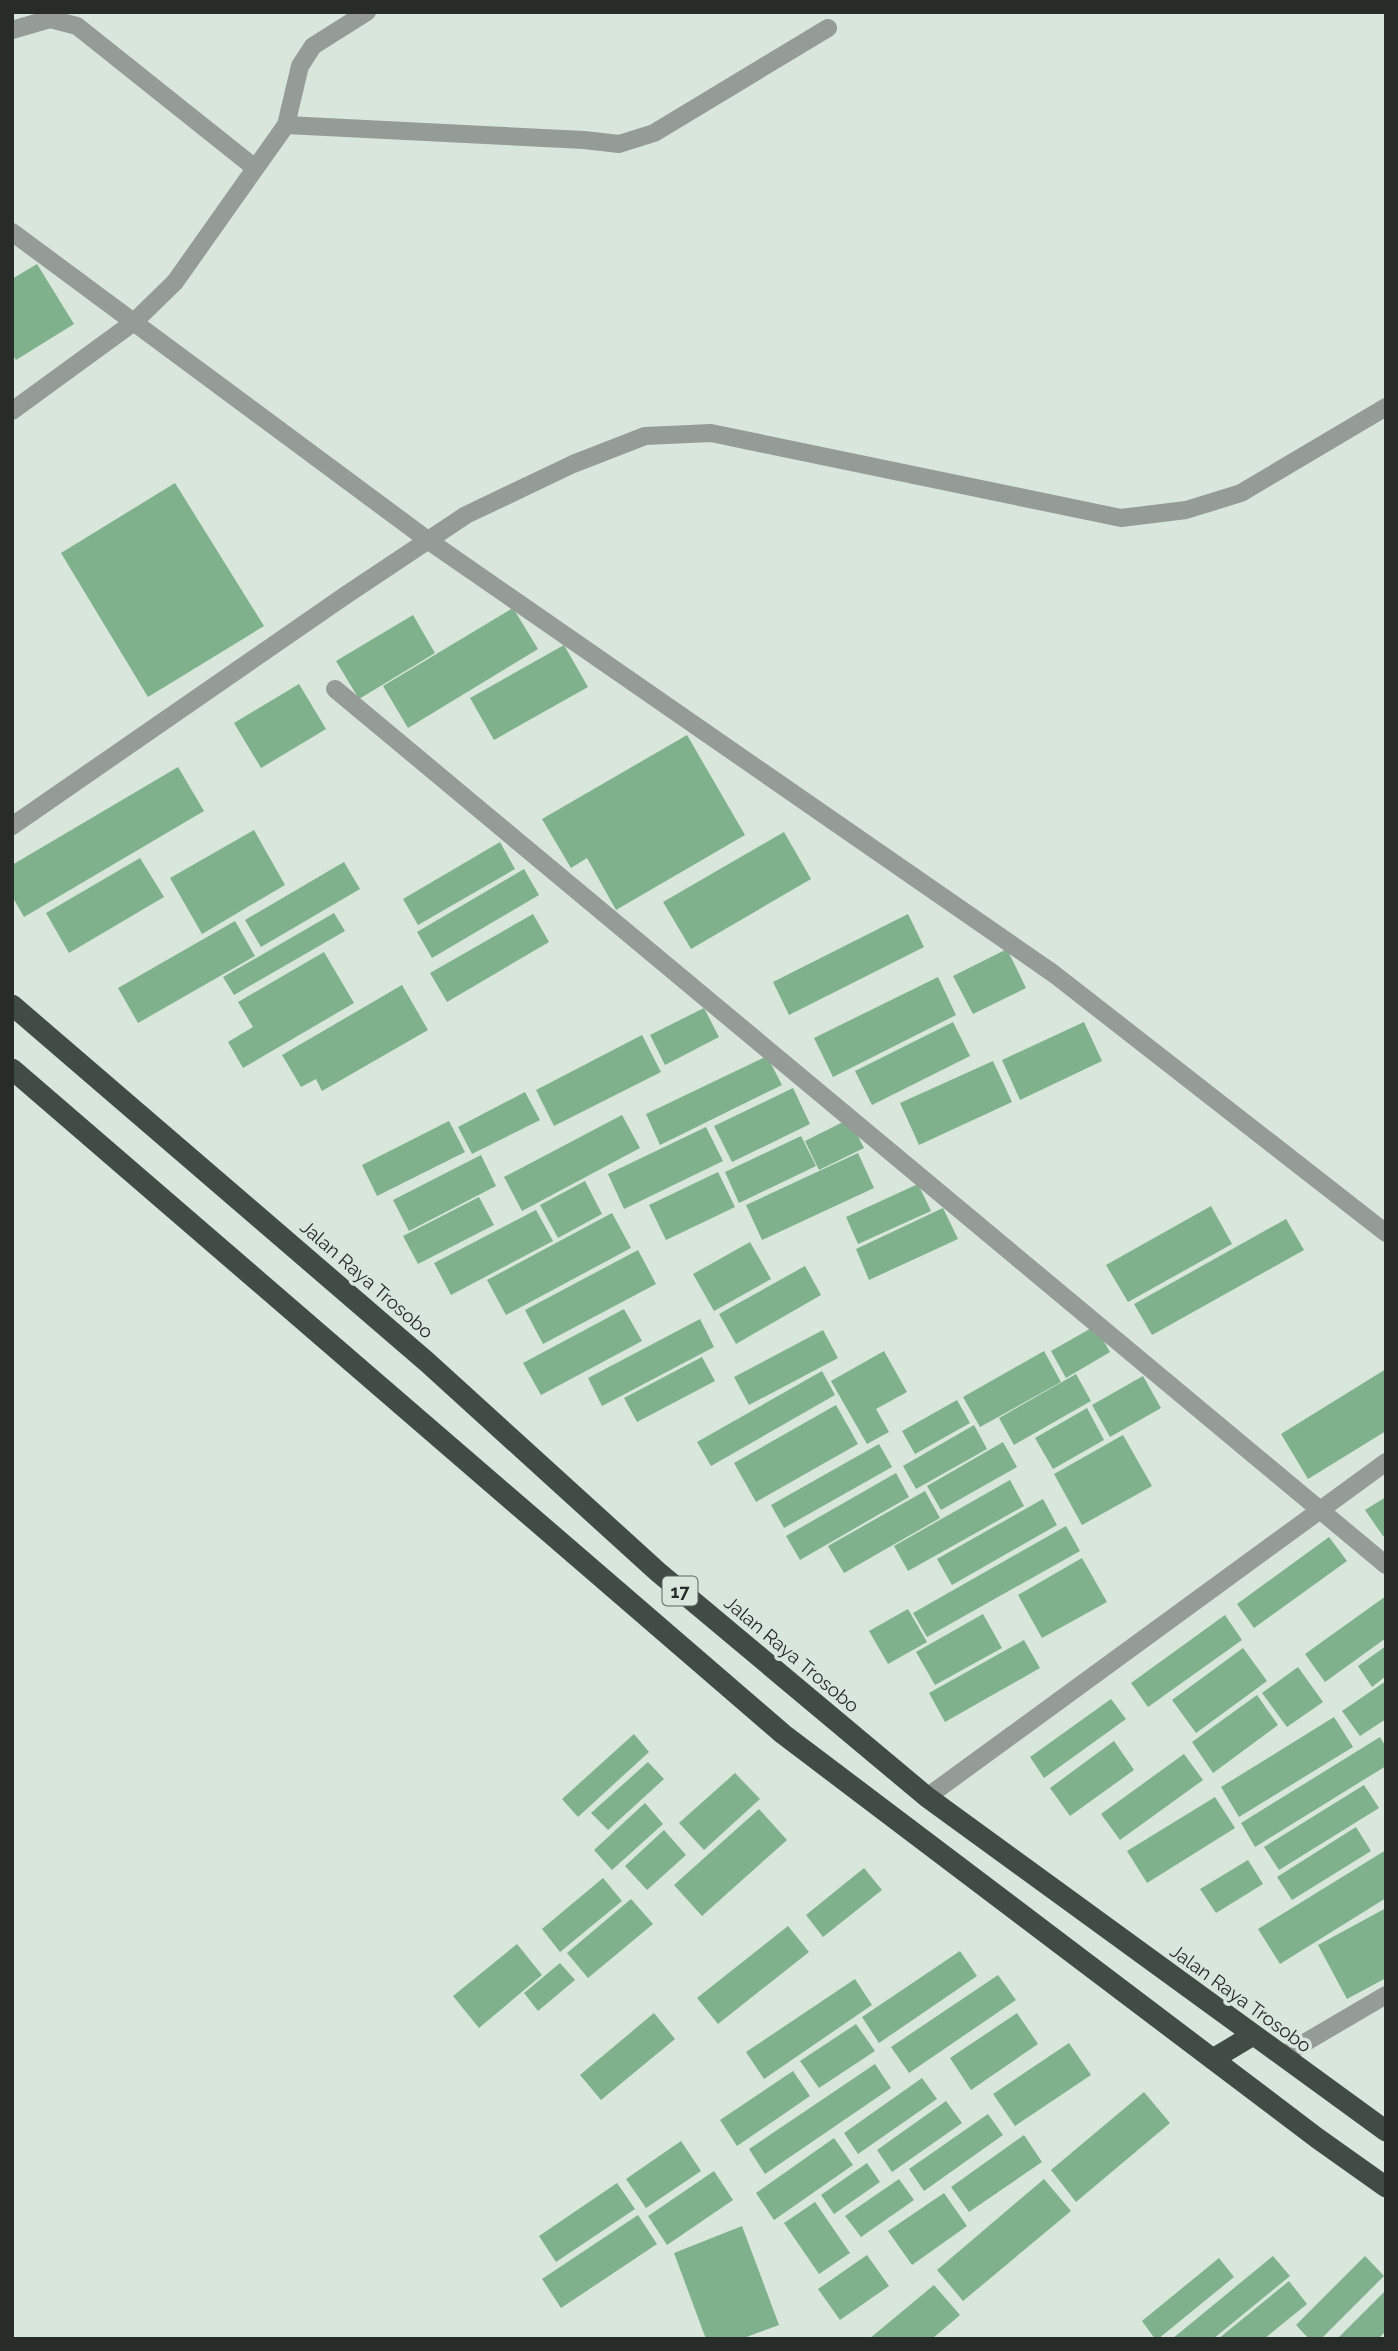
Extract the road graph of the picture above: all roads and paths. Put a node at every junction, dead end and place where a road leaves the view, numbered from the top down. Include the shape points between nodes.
1 (367, 12) edge
2 (828, 28) dead end
3 (12, 30) edge
4 (286, 125) junction
5 (255, 169) junction
6 (12, 232) edge
7 (139, 316) junction
8 (1386, 407) edge
9 (12, 411) edge
10 (431, 539) junction
11 (335, 689) dead end
12 (12, 826) edge
13 (12, 1005) edge
14 (12, 1069) edge
15 (1386, 1233) edge
16 (1386, 1462) edge
17 (1320, 1510) junction
18 (1386, 1565) edge
19 (927, 1797) junction
20 (1386, 1995) edge
21 (1253, 2035) junction
22 (1282, 2056) junction
23 (1213, 2059) junction
24 (1386, 2131) edge
25 (1386, 2186) edge

1 - 4 street via 313,46 300,66
2 - 4 street via 654,133 619,144
3 - 5 street via 50,19 77,26
4 - 5 street
5 - 7 street via 175,282
6 - 7 street
7 - 9 street
7 - 10 street
8 - 10 street via 1241,493 1186,510 1121,518 711,433 645,436 466,515
10 - 12 street
10 - 15 street via 1054,974
11 - 17 street
13 - 19 highway, Jalan Raya Trosobo / 17 via 427,1362 657,1572
14 - 23 highway, 17 via 783,1734
16 - 17 street
17 - 18 street
17 - 19 street
19 - 21 highway, Jalan Raya Trosobo / 17
20 - 22 street
21 - 22 highway, Jalan Raya Trosobo / 17
21 - 23 highway
22 - 24 highway, Jalan Raya Trosobo / 17
23 - 25 highway, 17

